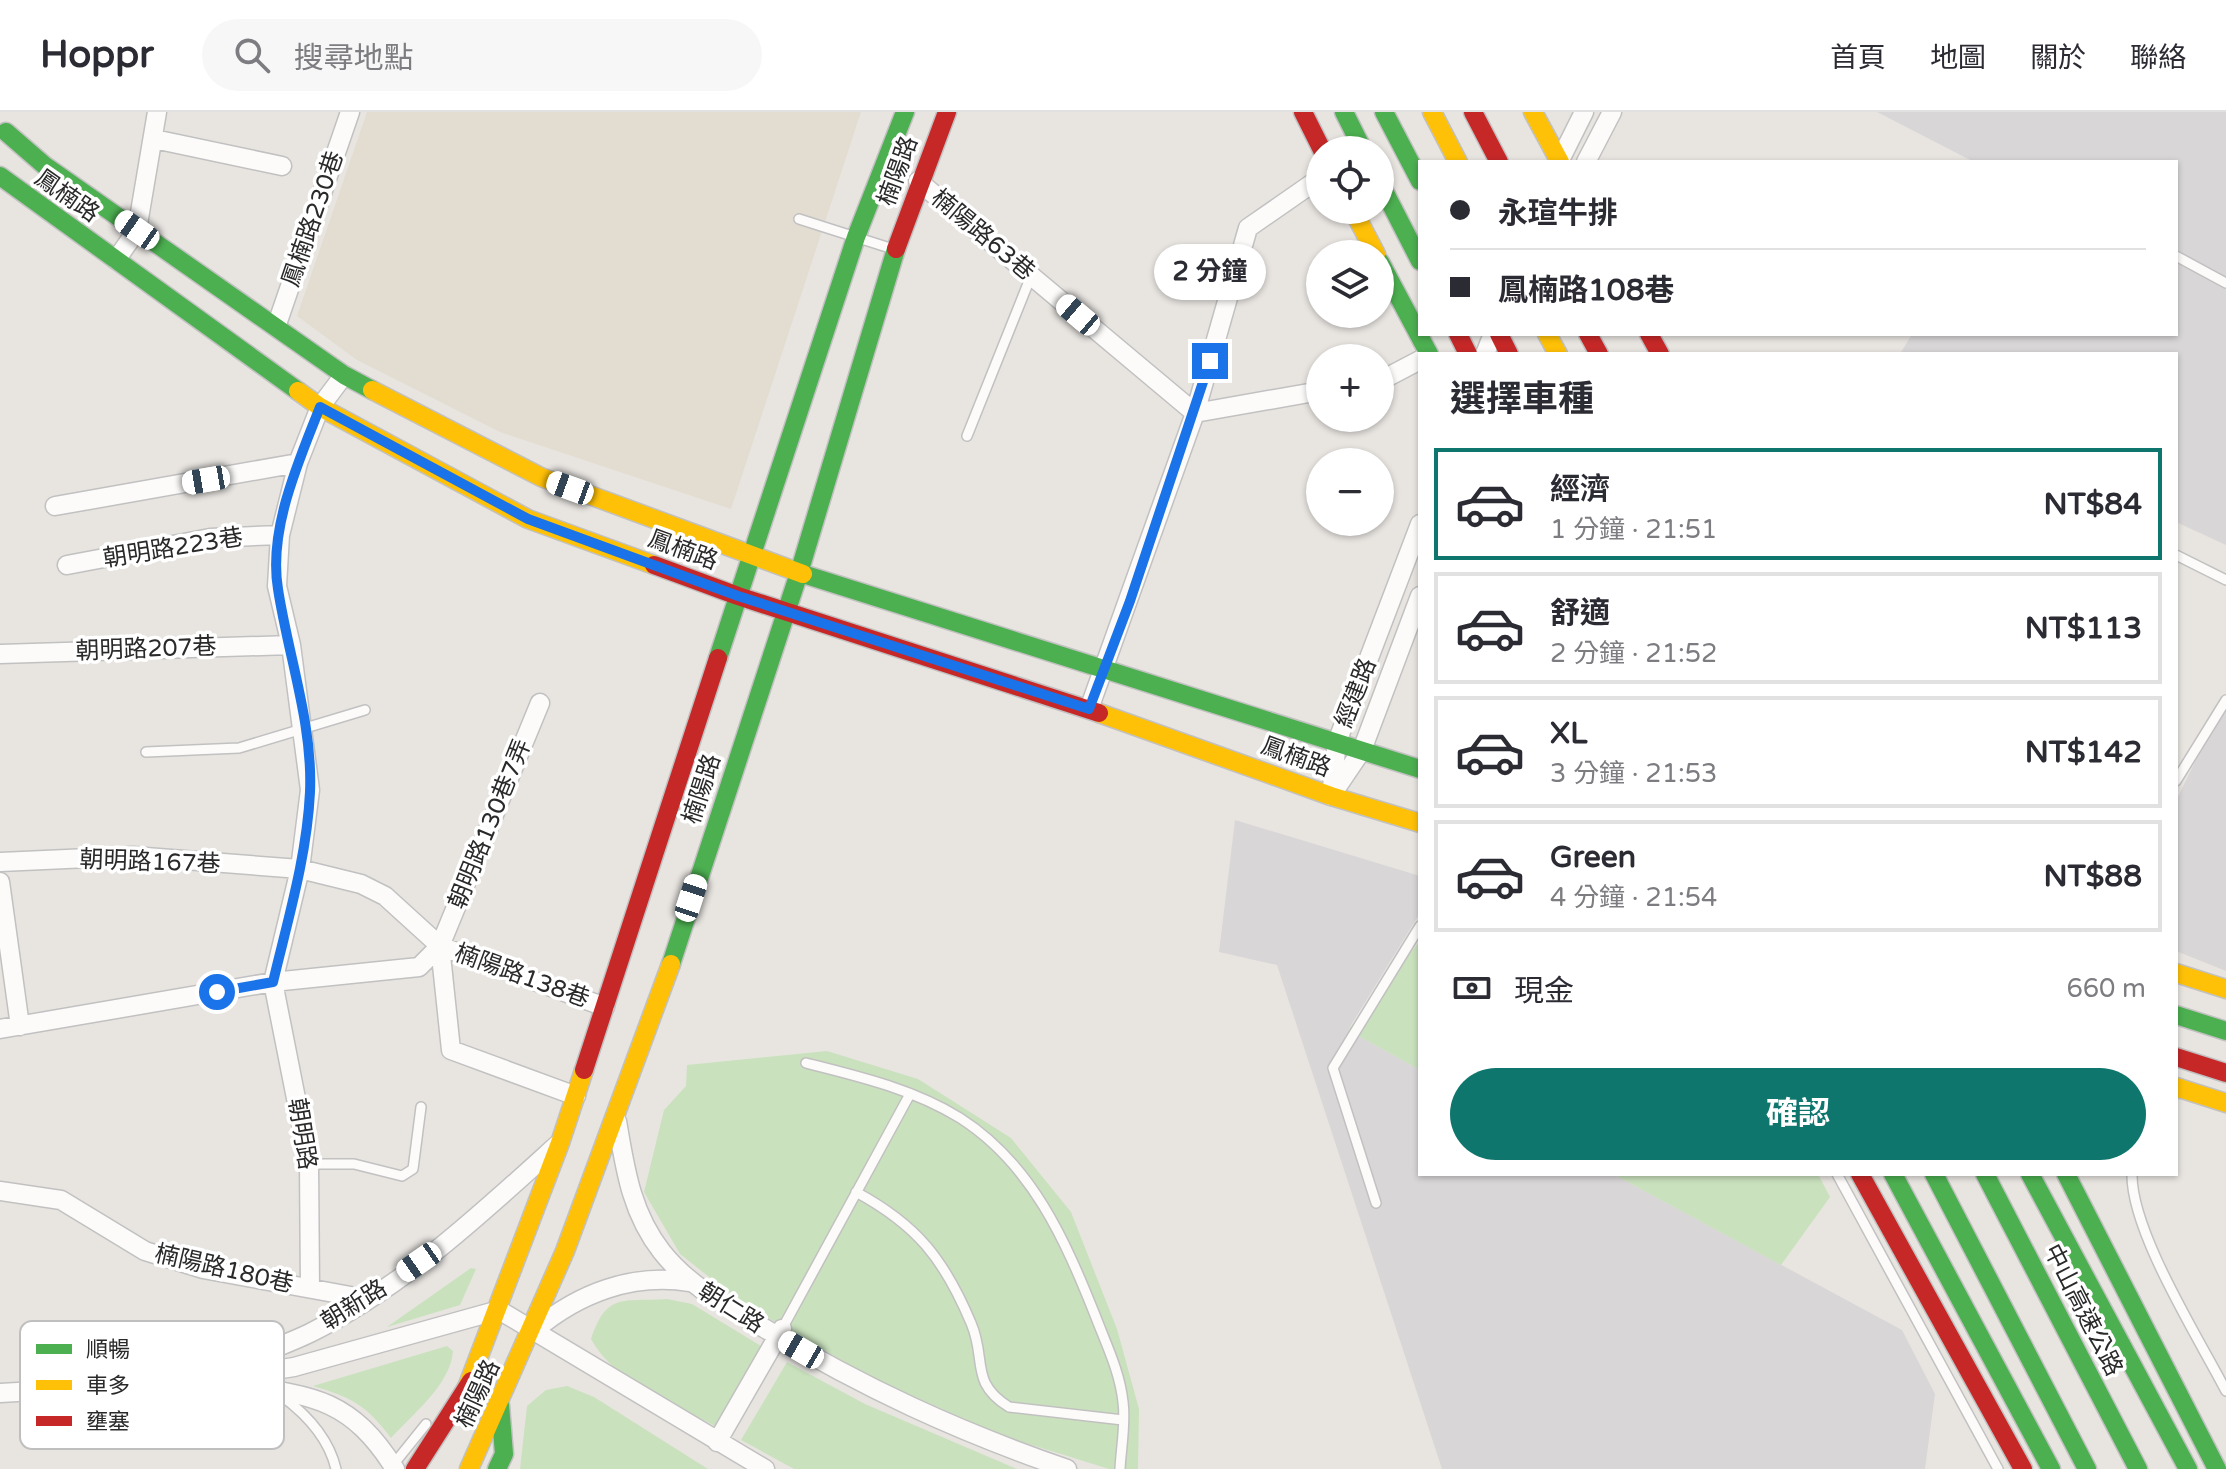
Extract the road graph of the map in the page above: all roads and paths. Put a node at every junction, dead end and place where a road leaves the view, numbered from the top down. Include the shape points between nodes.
1 (3, 112) edge
2 (157, 112) edge
3 (350, 112) edge
4 (905, 112) edge
5 (947, 112) edge
6 (1303, 112) edge
7 (1344, 112) edge
8 (1384, 112) edge
9 (1432, 112) edge
10 (1473, 112) edge
11 (1533, 112) edge
12 (1584, 112) edge
13 (1612, 112) edge
14 (3, 134) edge
15 (1315, 136) edge
16 (1356, 136) edge
17 (154, 139) junction
18 (21, 147) junction
19 (1457, 160) edge
20 (1498, 160) edge
21 (1558, 160) edge
22 (1560, 160) edge
23 (1587, 160) edge
24 (0, 163) edge
25 (282, 166) dead end
26 (0, 176) edge
27 (1418, 177) edge
28 (918, 181) junction
29 (1306, 188) edge
30 (1394, 210) edge
31 (799, 219) dead end
32 (137, 230) junction
33 (856, 237) junction
34 (896, 250) junction
35 (1418, 257) edge
36 (2178, 257) edge
37 (116, 260) junction
38 (1031, 276) junction
39 (2226, 283) edge
40 (1394, 288) edge
41 (276, 327) junction
42 (1418, 333) edge
43 (1418, 361) edge
44 (1394, 374) edge
45 (344, 375) junction
46 (1306, 393) edge
47 (320, 407) junction
48 (1195, 413) junction
49 (967, 436) dead end
50 (298, 463) junction
51 (55, 506) dead end
52 (1418, 529) edge
53 (280, 535) junction
54 (2178, 556) edge
55 (753, 557) junction
56 (67, 565) dead end
57 (799, 573) junction
58 (2226, 580) edge
59 (738, 596) junction
60 (1418, 601) edge
61 (786, 611) junction
62 (291, 645) junction
63 (0, 654) edge
64 (1106, 669) junction
65 (2226, 700) edge
66 (540, 703) dead end
67 (1089, 709) junction
68 (365, 710) dead end
69 (304, 731) junction
70 (1337, 742) junction
71 (1362, 750) junction
72 (146, 752) dead end
73 (1418, 768) edge
74 (2178, 778) edge
75 (1331, 796) junction
76 (1418, 822) edge
77 (0, 862) edge
78 (300, 869) junction
79 (0, 882) edge
80 (1418, 929) edge
81 (440, 946) junction
82 (2178, 974) edge
83 (273, 982) junction
84 (2226, 989) edge
85 (605, 1007) junction
86 (2178, 1016) edge
87 (20, 1026) junction
88 (0, 1029) edge
89 (2226, 1031) edge
90 (2178, 1058) edge
91 (806, 1063) dead end
92 (2226, 1073) edge
93 (2178, 1089) edge
94 (910, 1094) junction
95 (576, 1096) junction
96 (2226, 1103) edge
97 (421, 1107) dead end
98 (617, 1121) junction
99 (560, 1143) junction
100 (309, 1164) junction
101 (1838, 1176) edge
102 (1861, 1176) edge
103 (1894, 1176) edge
104 (1935, 1176) edge
105 (1986, 1176) edge
106 (2031, 1176) edge
107 (2067, 1176) edge
108 (2132, 1176) edge
109 (0, 1191) edge
110 (856, 1192) junction
111 (2096, 1193) dead end
112 (1376, 1203) dead end
113 (690, 1282) junction
114 (310, 1288) junction
115 (367, 1299) junction
116 (499, 1310) junction
117 (535, 1330) junction
118 (780, 1332) junction
119 (284, 1343) edge
120 (284, 1369) edge
121 (464, 1380) junction
122 (2226, 1391) edge
123 (20, 1392) edge
124 (284, 1392) edge
125 (0, 1393) edge
126 (2177, 1394) junction
127 (284, 1399) edge
128 (500, 1405) junction
129 (433, 1414) dead end
130 (1123, 1420) junction
131 (717, 1442) junction
132 (392, 1468) edge
133 (336, 1469) edge
134 (415, 1469) edge
135 (430, 1469) edge
136 (469, 1469) edge
137 (497, 1469) edge
138 (765, 1469) edge
139 (1067, 1469) edge
140 (1120, 1469) edge
141 (1998, 1469) edge
142 (2023, 1469) edge
143 (2051, 1469) edge
144 (2087, 1469) edge
145 (2138, 1469) edge
146 (2188, 1469) edge
147 (2217, 1469) edge

1 - 14 main road
2 - 17 street
3 - 41 street, 鳳楠路230巷
4 - 33 main road, 楠陽路
5 - 28 main road, 楠陽路
6 - 15 main road
7 - 16 main road
8 - 27 main road
9 - 19 main road
10 - 20 main road
11 - 21 main road
12 - 22 street
13 - 23 street
14 - 18 main road, 鳳楠路
17 - 25 street
17 - 32 street
18 - 24 main road
18 - 32 main road, 鳳楠路
26 - 37 main road, 鳳楠路
28 - 34 main road, 楠陽路
28 - 38 street, 楠陽路63巷
29 - 48 street via 1248,228
30 - 35 main road
31 - 33 lane
32 - 37 street
32 - 41 main road, 鳳楠路
33 - 34 lane
33 - 55 main road, 楠陽路
34 - 57 main road, 楠陽路
36 - 39 lane
37 - 47 main road, 鳳楠路
38 - 48 street, 楠陽路63巷
38 - 49 lane
40 - 42 main road
41 - 45 main road, 鳳楠路
43 - 44 street
45 - 47 street, 朝明路
45 - 55 main road, 鳳楠路 via 541,477
46 - 48 street
47 - 50 street, 朝明路
47 - 59 main road, 鳳楠路 via 528,519
48 - 64 street
50 - 51 street
50 - 53 street, 朝明路
52 - 70 street, 經建路
53 - 56 street, 朝明路223巷 via 210,538
53 - 62 street, 朝明路 via 277,586
54 - 58 lane
55 - 57 main road, 鳳楠路
55 - 59 main road, 楠陽路
57 - 61 main road, 楠陽路
57 - 64 main road, 鳳楠路
59 - 61 main road, 鳳楠路
59 - 85 main road, 楠陽路
60 - 71 street, 經建路
61 - 67 main road, 鳳楠路
61 - 98 main road, 楠陽路
62 - 63 street, 朝明路207巷
62 - 69 street, 朝明路
64 - 67 street
64 - 70 main road, 鳳楠路
65 - 74 lane
66 - 81 street, 朝明路130巷7弄
67 - 75 main road, 鳳楠路
68 - 69 lane
69 - 72 lane via 239,748
69 - 78 street, 朝明路 via 310,790
70 - 71 main road, 鳳楠路
70 - 75 street, 經建路
71 - 73 main road, 鳳楠路
71 - 75 street, 經建路
75 - 76 main road, 鳳楠路
77 - 78 street, 朝明路167巷 via 133,856
78 - 81 street, 朝明路167巷 via 361,884 385,896
78 - 83 street, 朝明路
79 - 87 street
80 - 112 lane via 1333,1068
81 - 83 street via 419,967
81 - 85 street, 楠陽路138巷
81 - 95 street via 450,1046 456,1054
82 - 84 main road
83 - 87 street
83 - 100 street, 朝明路
85 - 95 main road, 楠陽路
86 - 89 main road
87 - 88 street
90 - 92 main road
91 - 94 lane
93 - 96 main road
94 - 110 lane
94 - 130 lane via 961,1119 1012,1162 1038,1193 1071,1254 1117,1371
95 - 99 main road, 楠陽路
97 - 100 lane via 408,1174 354,1164
98 - 113 street, 朝仁路 via 626,1180 637,1210 661,1250
98 - 117 main road, 楠陽路
99 - 115 street, 朝新路 via 477,1218
99 - 116 main road, 楠陽路
100 - 114 street, 朝明路
101 - 141 lane
102 - 142 main road
103 - 143 main road
104 - 144 main road
105 - 145 main road, 中山高速公路
106 - 146 main road
107 - 126 main road
108 - 122 lane via 2142,1227
109 - 114 street, 楠陽路180巷 via 61,1200 145,1251 203,1269
110 - 118 lane
110 - 130 lane via 896,1214 948,1275 972,1326 982,1382 997,1400 1009,1407
111 - 126 main road
113 - 117 street via 633,1281 605,1289 563,1306
113 - 118 street, 朝仁路
114 - 115 street, 楠陽路180巷
115 - 119 street, 朝新路
116 - 117 street
116 - 120 street, 朝新路
116 - 121 main road, 楠陽路
117 - 128 main road, 楠陽路
117 - 131 street
118 - 131 street
118 - 139 street, 朝仁路 via 870,1390 996,1445
121 - 134 main road
121 - 135 main road, 楠陽路
123 - 125 street, 朝新路
124 - 132 street, 朝新路 via 351,1415
126 - 147 main road
127 - 133 lane via 312,1423 333,1454
128 - 136 main road, 楠陽路
128 - 137 main road via 504,1454
129 - 132 lane
130 - 140 lane
131 - 138 street

